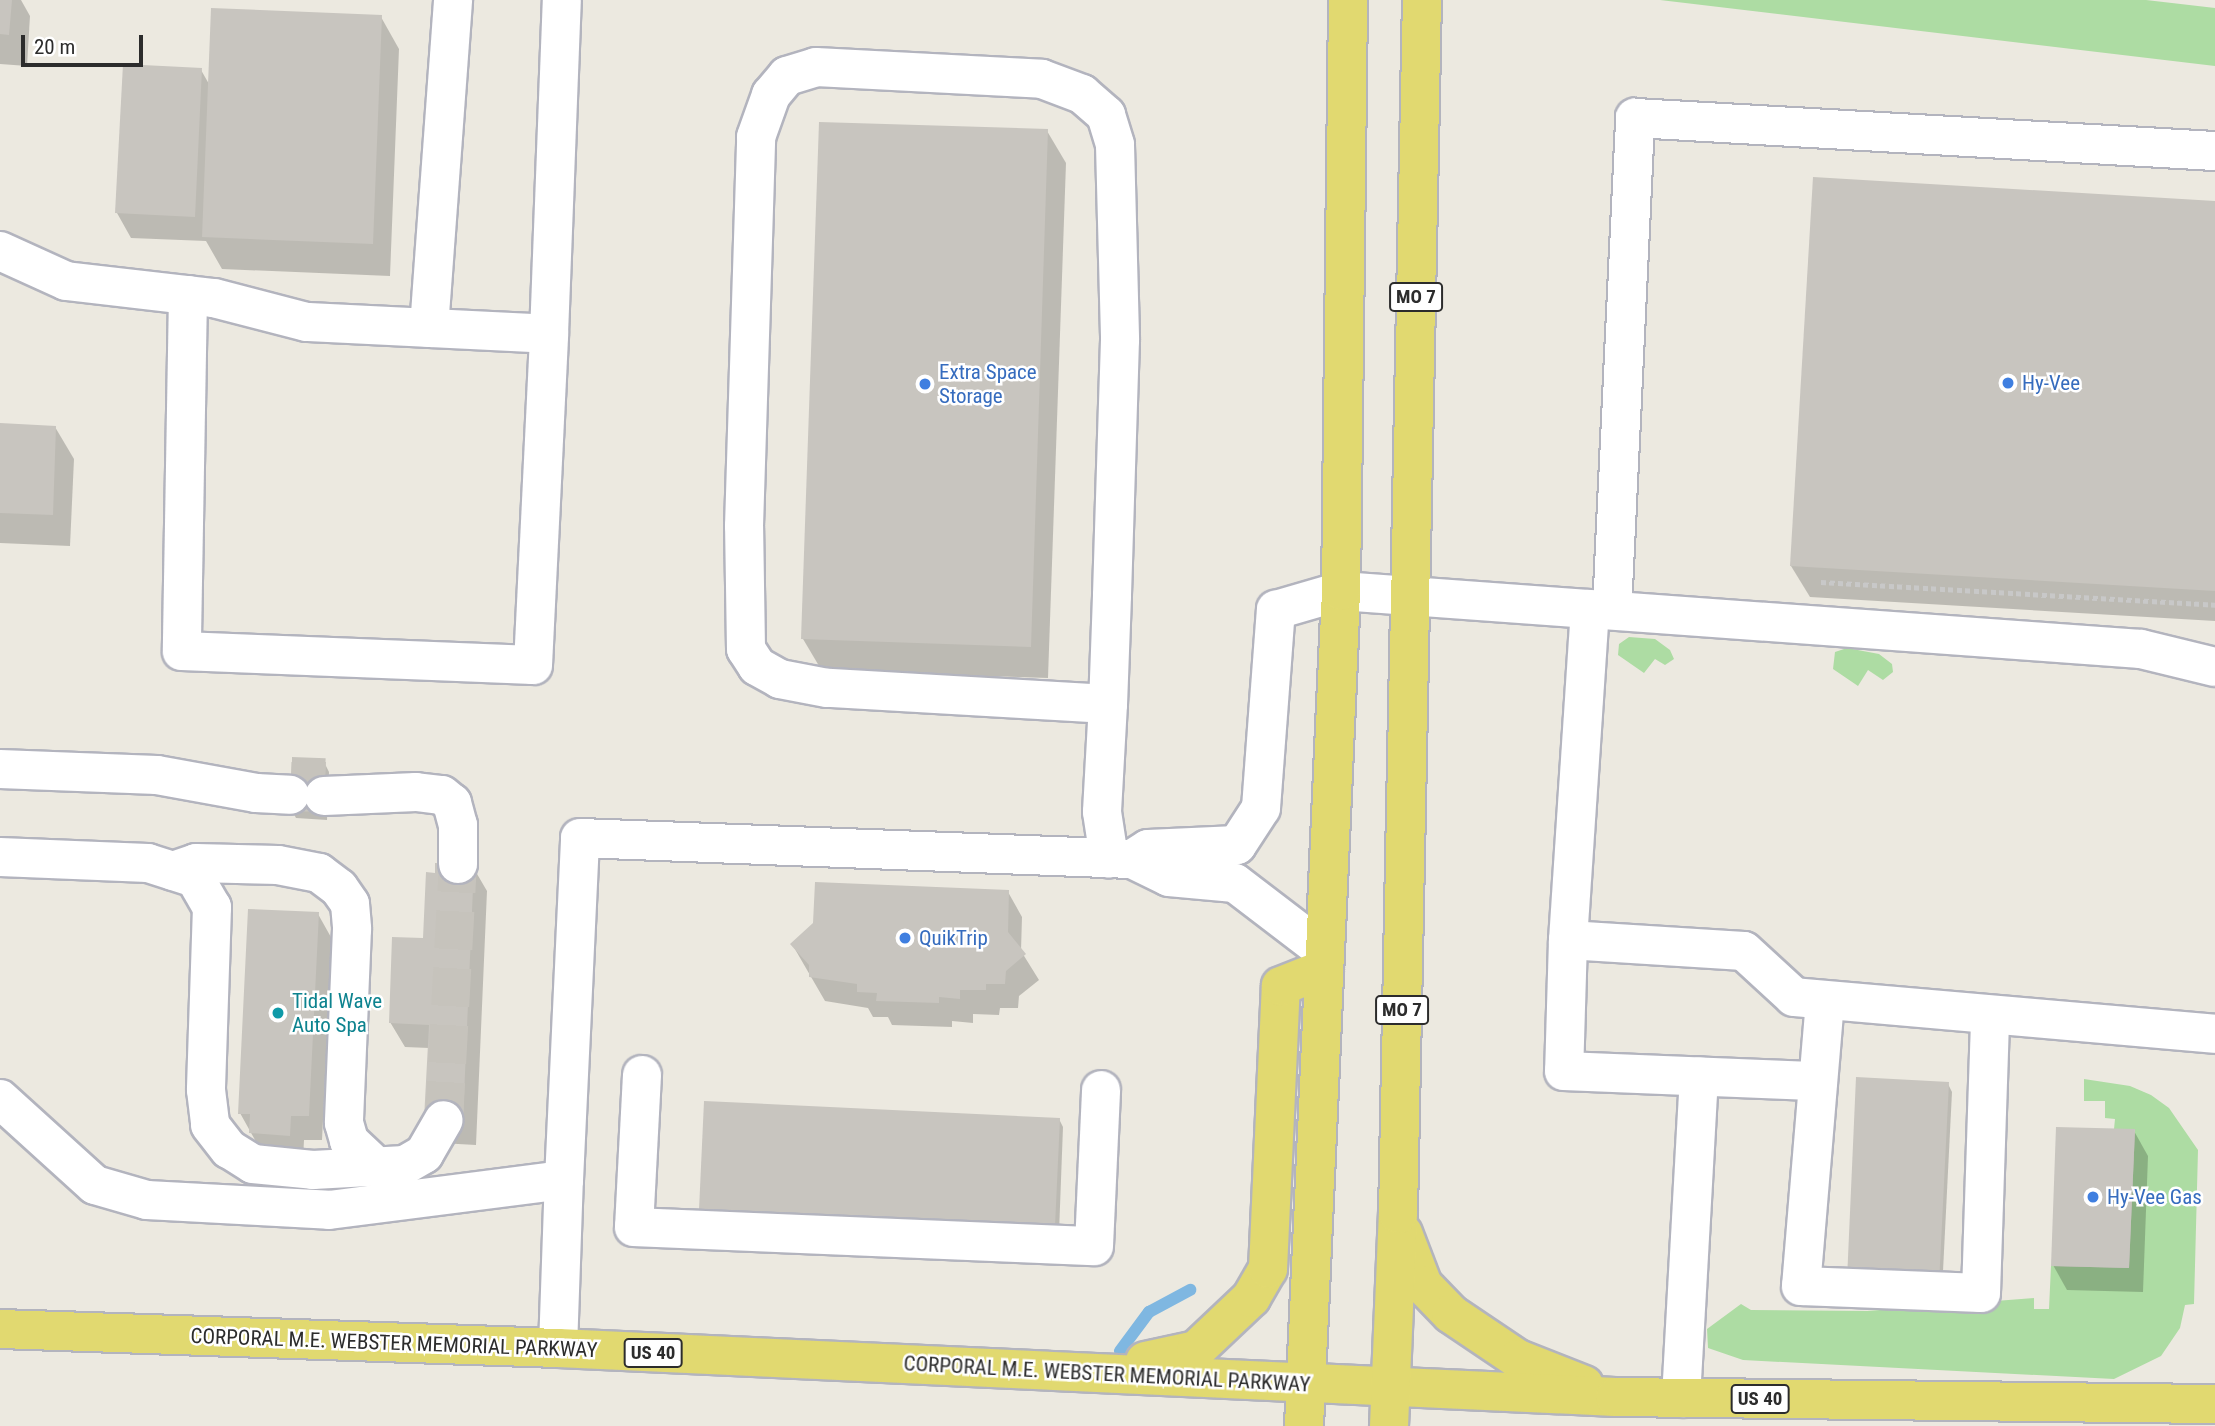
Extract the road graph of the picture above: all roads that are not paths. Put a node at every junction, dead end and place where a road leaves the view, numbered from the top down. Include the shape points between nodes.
1 (453, 0) edge
2 (562, 0) edge
3 (1348, 0) edge
4 (1422, 0) edge
5 (2215, 151) edge
6 (0, 251) edge
7 (188, 295) junction
8 (429, 328) junction
9 (549, 334) junction
10 (1341, 591) junction
11 (1410, 594) junction
12 (1601, 610) junction
13 (2215, 667) edge
14 (1108, 704) junction
15 (0, 769) edge
16 (0, 857) edge
17 (1121, 859) junction
18 (457, 864) tunnel mouth
19 (173, 871) junction
20 (1568, 940) junction
21 (1324, 960) junction
22 (1825, 1001) junction
23 (1990, 1016) junction
24 (2215, 1034) edge
25 (642, 1075) dead end
26 (1699, 1077) junction
27 (1818, 1081) junction
28 (1101, 1090) dead end
29 (0, 1099) edge
30 (444, 1120) tunnel mouth
31 (379, 1168) junction
32 (564, 1180) junction
33 (1398, 1214) junction
34 (0, 1329) edge
35 (558, 1348) junction
36 (1073, 1372) junction
37 (1306, 1383) junction
38 (1391, 1387) junction
39 (1615, 1397) junction
40 (1681, 1398) junction
41 (2215, 1404) edge
42 (2215, 1418) edge
43 (1304, 1426) edge
44 (1389, 1426) edge
45 (2195, 1426) edge

1 - 8 lane
2 - 9 lane
3 - 10 main road
4 - 11 main road, MO 7
5 - 12 lane via 1635,118
6 - 7 lane via 66,281
7 - 8 lane via 307,321
7 - 9 lane via 182,651 533,664
8 - 9 lane
10 - 11 lane
10 - 17 lane via 1276,610 1261,808 1237,845 1148,849
10 - 21 main road
11 - 12 lane
11 - 33 main road, MO 7
12 - 13 lane via 2141,649
12 - 20 lane
14 - 14 lane via 1120,340 1115,145 1106,115 1082,94 1042,79 816,67 786,76 771,95 756,137 744,526 746,649 757,666 780,679 827,688
14 - 17 lane via 1102,812
15 - 18 lane via 442,795 452,803 458,825
16 - 19 lane via 148,863
17 - 21 lane via 1170,877 1235,883
17 - 32 lane via 580,838
19 - 31 lane via 195,878 212,907 206,1090 210,1125 229,1149 254,1164 313,1170
19 - 31 lane via 196,863 278,865 319,873 340,888 350,904 352,929 344,1123 349,1141
20 - 22 lane via 1744,951 1794,997
20 - 26 lane via 1564,1071
21 - 36 main road via 1281,986 1268,1269 1251,1298 1196,1350
21 - 37 main road
22 - 23 lane
22 - 27 lane
23 - 24 lane
23 - 27 lane via 1981,1293 1801,1286
25 - 28 lane via 634,1227 1094,1246
26 - 27 lane
26 - 40 lane
29 - 32 lane via 95,1185 147,1200 329,1210
30 - 31 lane via 424,1154 405,1165
32 - 35 lane
33 - 38 main road, MO 7
33 - 39 main road via 1423,1285 1451,1314 1518,1359
34 - 35 main road, CORPORAL M.E. WEBSTER MEMORIAL PARKWAY / US 40
35 - 36 main road, CORPORAL M.E. WEBSTER MEMORIAL PARKWAY / US 40
36 - 37 main road, CORPORAL M.E. WEBSTER MEMORIAL PARKWAY / US 40
37 - 38 main road, CORPORAL M.E. WEBSTER MEMORIAL PARKWAY / US 40
37 - 43 main road
38 - 39 main road, CORPORAL M.E. WEBSTER MEMORIAL PARKWAY / US 40
38 - 44 main road, MO 7
39 - 40 main road, CORPORAL M.E. WEBSTER MEMORIAL PARKWAY / US 40
40 - 41 main road, CORPORAL M.E. WEBSTER MEMORIAL PARKWAY / US 40
42 - 45 main road

